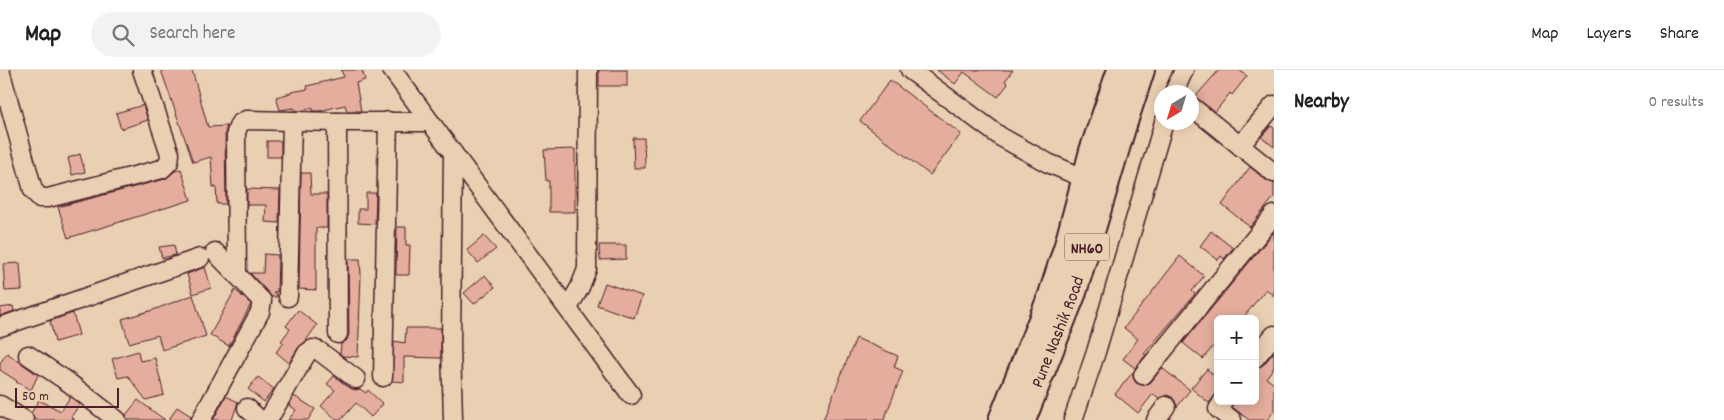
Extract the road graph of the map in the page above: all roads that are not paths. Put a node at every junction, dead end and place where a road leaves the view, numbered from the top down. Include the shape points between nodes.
1 (0, 70) edge
2 (142, 70) edge
3 (392, 70) edge
4 (588, 70) edge
5 (910, 70) edge
6 (1121, 70) edge
7 (1141, 70) edge
8 (1184, 70) edge
9 (1177, 85) edge
10 (1274, 105) edge
11 (1199, 113) edge
12 (292, 121) junction
13 (388, 121) junction
14 (337, 122) junction
15 (430, 122) junction
16 (1162, 130) edge
17 (1240, 146) junction
18 (453, 153) junction
19 (1274, 173) edge
20 (1086, 179) junction
21 (1274, 215) edge
22 (237, 275) junction
23 (288, 296) dead end
24 (568, 308) junction
25 (0, 327) edge
26 (338, 334) dead end
27 (1274, 335) edge
28 (1259, 353) edge
29 (28, 355) dead end
30 (1143, 376) dead end
31 (383, 377) dead end
32 (356, 379) dead end
33 (631, 395) dead end
34 (1220, 405) edge
35 (1, 407) edge
36 (247, 408) dead end
37 (110, 418) edge
38 (24, 420) edge
39 (201, 420) edge
40 (260, 420) edge
41 (268, 420) edge
42 (453, 420) edge
43 (1002, 420) edge
44 (1022, 420) edge
45 (1073, 420) edge
46 (1232, 420) edge

1 - 2 street via 33,190 40,198 162,169 169,162 170,154
3 - 15 street
4 - 24 street via 587,269
5 - 20 street via 1001,138
6 - 20 highway, Pune Nashik Road / NH60
7 - 44 highway, Pune Nashik Road / NH60 via 1073,292
8 - 9 street
10 - 17 street
11 - 17 street
12 - 14 street
12 - 22 street via 246,120 239,124 236,133
12 - 23 street
13 - 14 street
13 - 15 street
13 - 31 street
14 - 26 street
15 - 18 street
16 - 45 street
17 - 19 street
18 - 24 street
18 - 42 street
20 - 43 highway, Pune Nashik Road / NH60 via 1052,295
21 - 30 street
22 - 25 street via 208,255
22 - 39 street via 262,301 260,312
24 - 33 street
27 - 28 street
29 - 37 street via 68,382
32 - 41 street via 319,350 313,349 307,353
34 - 46 street via 1218,409
35 - 38 street
36 - 40 street

